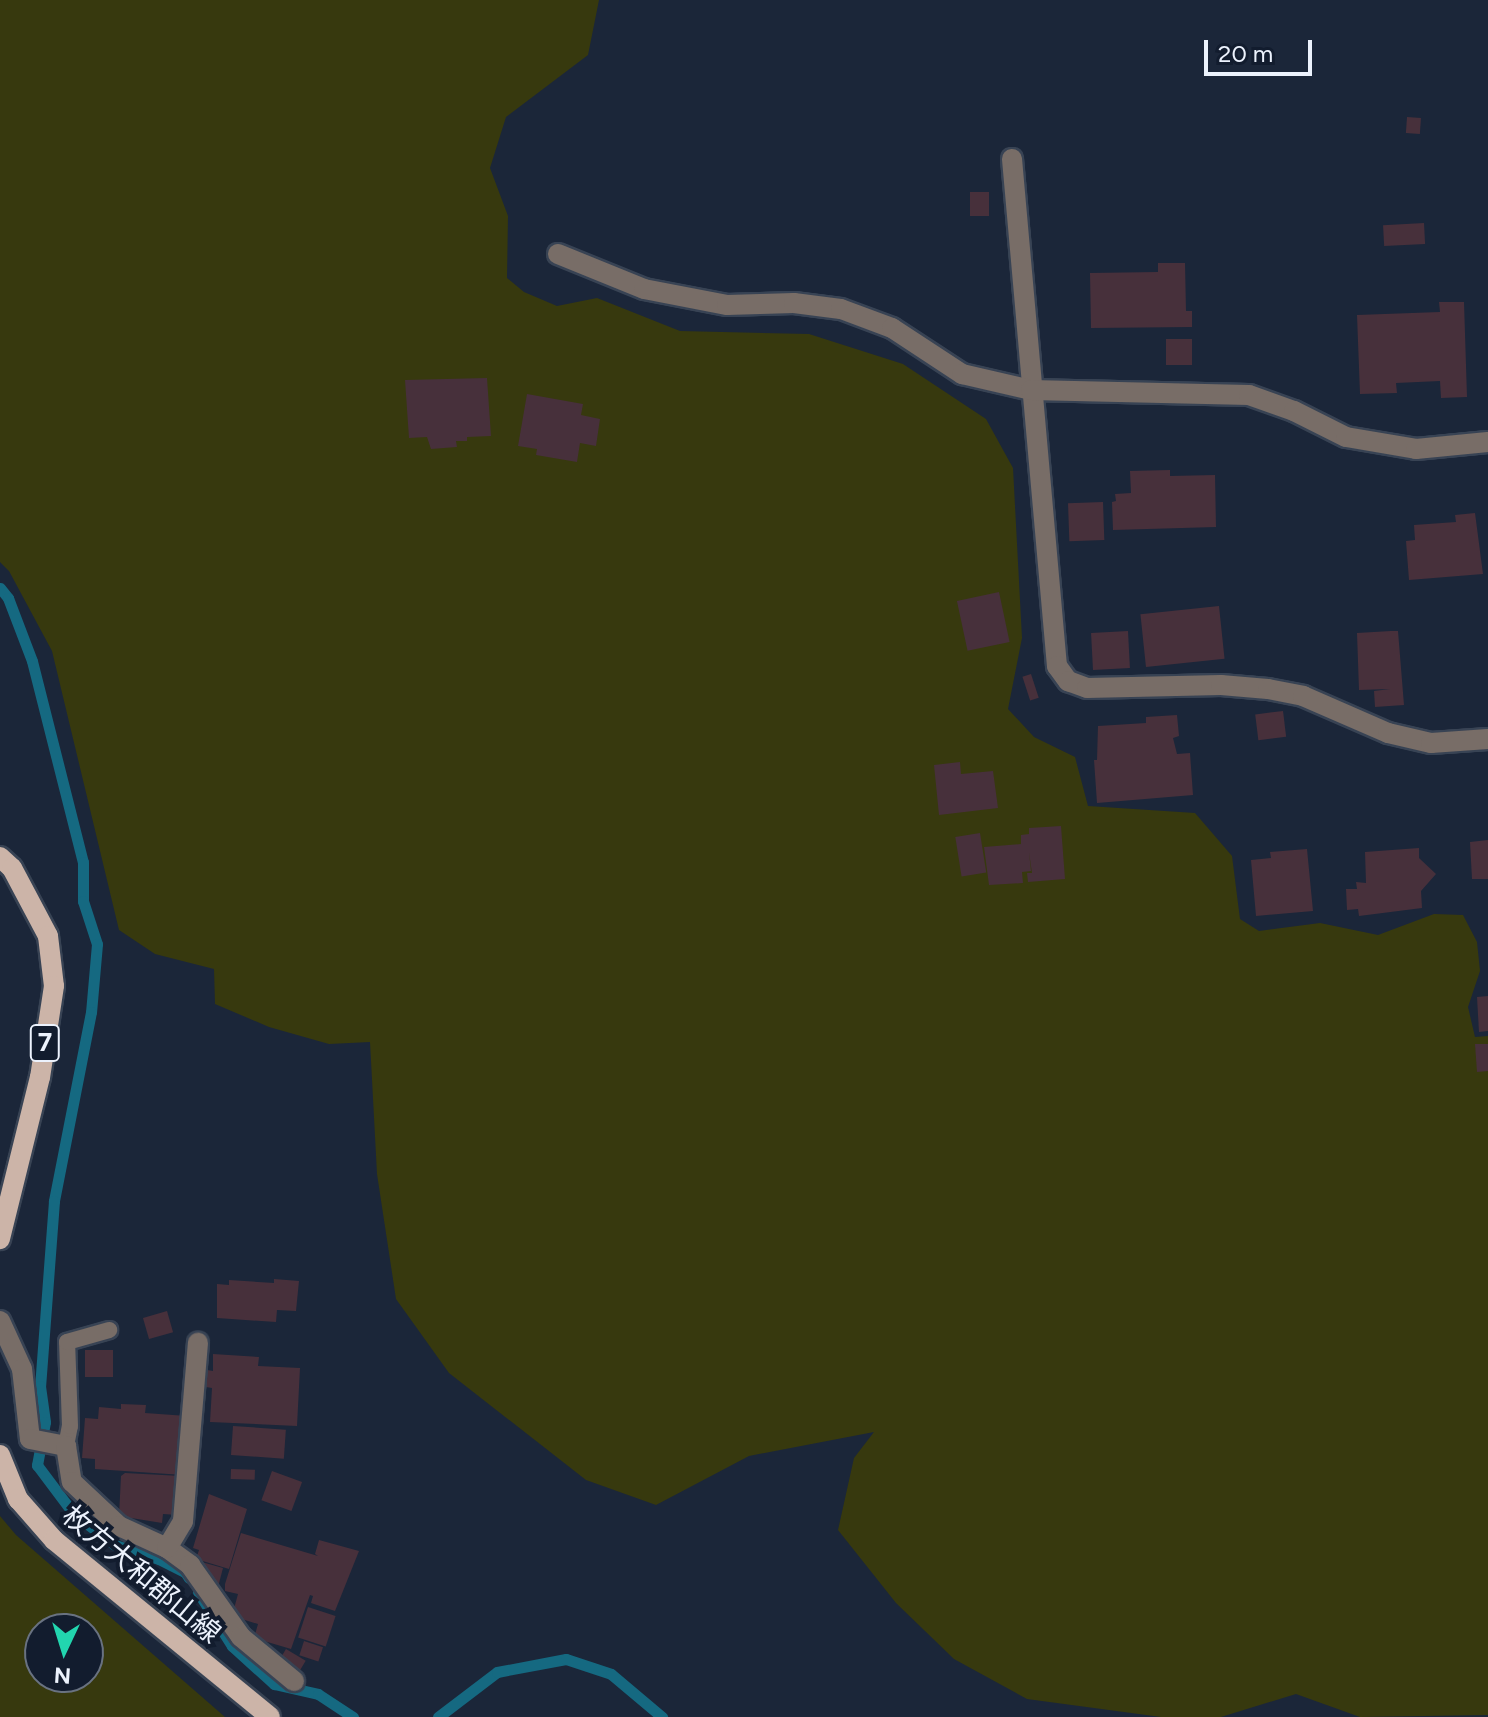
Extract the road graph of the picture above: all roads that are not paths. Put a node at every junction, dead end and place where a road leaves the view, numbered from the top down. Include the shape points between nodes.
1 (1012, 159) dead end
2 (558, 254) dead end
3 (1031, 390) junction
4 (1488, 442) edge
5 (1488, 739) edge
6 (0, 857) edge
7 (0, 1239) edge
8 (0, 1321) edge
9 (109, 1330) dead end
10 (198, 1343) dead end
11 (66, 1446) junction
12 (0, 1455) edge
13 (6, 1486) edge
14 (167, 1548) junction
15 (294, 1681) dead end
16 (270, 1717) edge

1 - 3 street
2 - 3 street via 644,289 727,305 794,303 841,309 892,328 962,374
3 - 4 street via 1249,395 1346,437 1416,449
3 - 5 street via 1057,666 1068,681 1087,688 1268,689 1303,696 1388,733 1431,743
6 - 7 main road, 7 via 12,868 48,936 54,986 40,1077
8 - 11 street via 22,1369 30,1439
9 - 11 lane via 67,1342
10 - 14 street via 183,1521
11 - 14 street via 72,1482 119,1526
12 - 13 main road, 枚方大和郡山線
13 - 16 main road, 枚方大和郡山線 via 54,1540
14 - 15 street via 190,1565 241,1637

